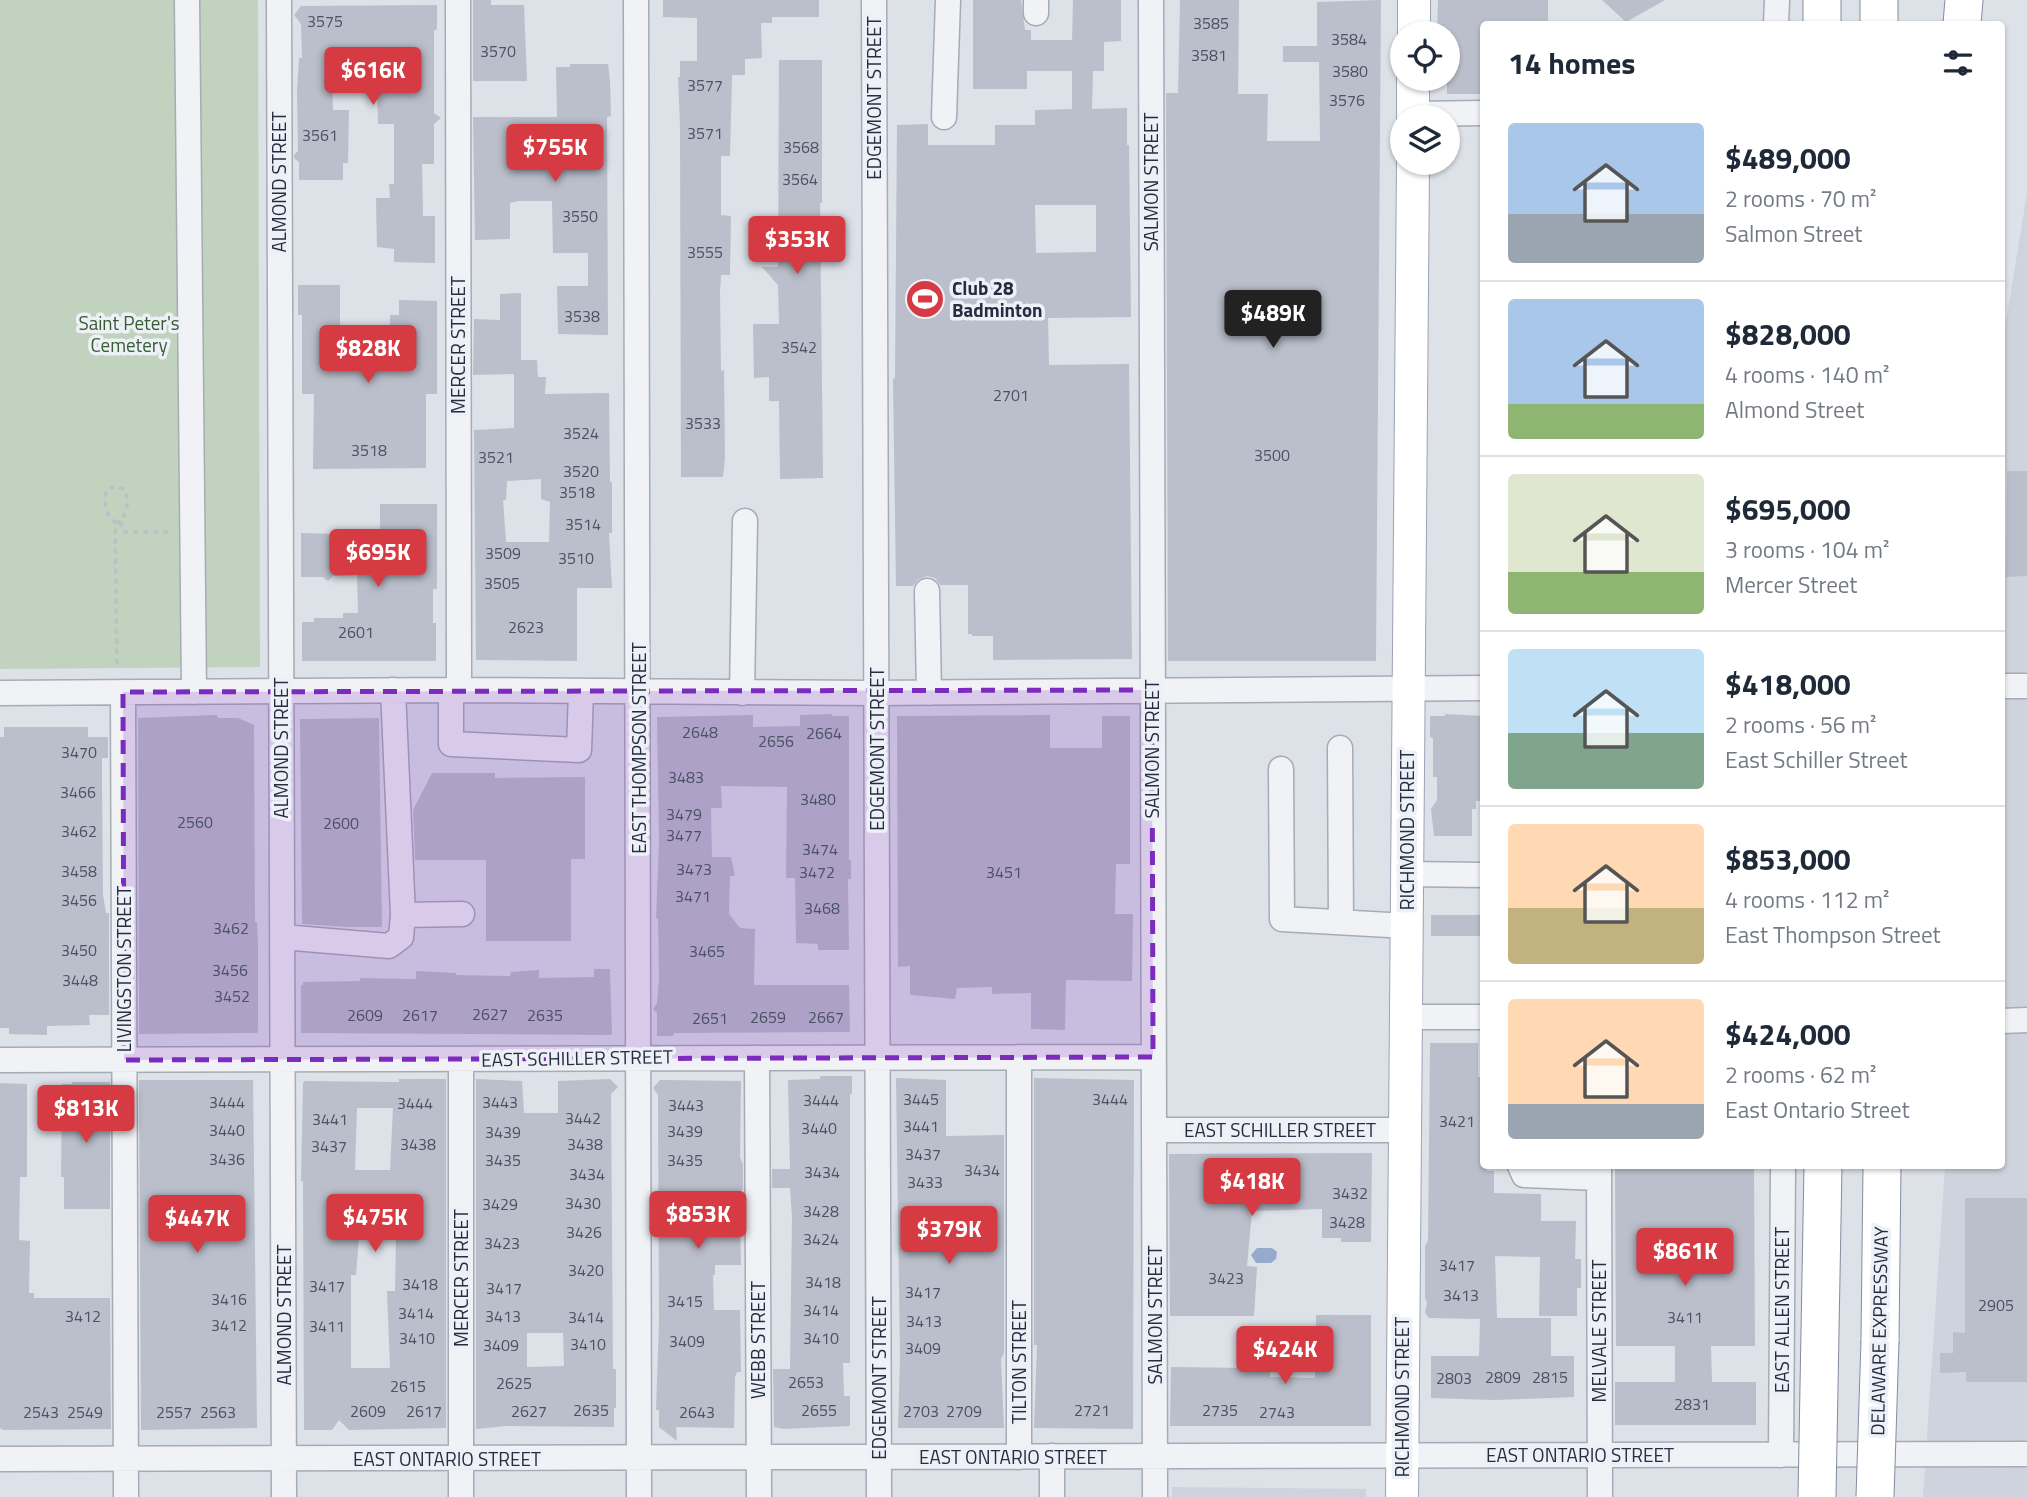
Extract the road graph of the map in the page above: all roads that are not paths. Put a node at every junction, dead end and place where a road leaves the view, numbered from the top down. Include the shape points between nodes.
1 (187, 0) edge
2 (279, 0) edge
3 (458, 0) edge
4 (636, 0) edge
5 (874, 0) edge
6 (948, 0) edge
7 (1151, 0) edge
8 (1414, 0) edge
9 (1777, 0) edge
10 (1822, 0) edge
11 (1879, 0) edge
12 (1964, 0) edge
13 (1414, 21) edge
14 (1776, 21) edge
15 (1822, 21) edge
16 (1880, 21) edge
17 (1962, 21) edge
18 (1480, 113) edge
19 (1460, 114) edge
20 (944, 117) dead end
21 (1413, 175) edge
22 (745, 521) dead end
23 (927, 592) dead end
24 (2005, 686) edge
25 (2027, 686) edge
26 (1407, 688) junction
27 (1480, 688) edge
28 (393, 690) junction
29 (455, 690) junction
30 (1152, 690) junction
31 (281, 691) junction
32 (194, 692) junction
33 (581, 692) junction
34 (0, 693) edge
35 (120, 693) junction
36 (639, 693) junction
37 (741, 693) junction
38 (876, 693) junction
39 (929, 693) junction
40 (1340, 748) dead end
41 (1281, 769) dead end
42 (1407, 874) junction
43 (1480, 875) edge
44 (462, 914) dead end
45 (403, 915) junction
46 (1341, 922) junction
47 (1407, 926) junction
48 (282, 937) junction
49 (1407, 1017) junction
50 (1480, 1017) edge
51 (2005, 1020) edge
52 (2027, 1020) edge
53 (639, 1057) junction
54 (878, 1057) junction
55 (1018, 1057) junction
56 (1153, 1057) junction
57 (757, 1058) junction
58 (283, 1059) junction
59 (461, 1059) junction
60 (0, 1060) edge
61 (124, 1060) junction
62 (1155, 1130) junction
63 (1405, 1130) junction
64 (1521, 1169) edge
65 (1783, 1169) edge
66 (1824, 1169) edge
67 (1882, 1169) edge
68 (1599, 1172) edge
69 (2027, 1454) edge
70 (1402, 1455) junction
71 (1780, 1455) junction
72 (1052, 1456) junction
73 (1155, 1456) junction
74 (1600, 1456) junction
75 (639, 1457) junction
76 (759, 1457) junction
77 (878, 1457) junction
78 (1019, 1457) junction
79 (0, 1459) edge
80 (284, 1459) junction
81 (461, 1459) junction
82 (126, 1460) junction
83 (126, 1497) edge
84 (284, 1497) edge
85 (461, 1497) edge
86 (639, 1497) edge
87 (759, 1497) edge
88 (879, 1497) edge
89 (1052, 1497) edge
90 (1155, 1497) edge
91 (1402, 1497) edge
92 (1600, 1497) edge
93 (1817, 1497) edge
94 (1875, 1497) edge

1 - 32 street
2 - 31 street, ALMOND STREET
3 - 29 street, MERCER STREET
4 - 36 street, EAST THOMPSON STREET
5 - 38 street, EDGEMONT STREET
6 - 20 street
7 - 30 street, SALMON STREET
8 - 13 main road
9 - 14 street
10 - 15 highway
11 - 16 highway
12 - 17 highway
18 - 19 street
21 - 26 main road, RICHMOND STREET
22 - 37 street
23 - 39 street
24 - 25 street
26 - 27 street
26 - 30 street
26 - 42 main road, RICHMOND STREET
28 - 29 street
28 - 31 street
28 - 45 street
29 - 33 street
29 - 33 street, MERCER STREET via 451,744 579,750
30 - 39 street
30 - 56 street, SALMON STREET
31 - 32 street
31 - 48 street, ALMOND STREET
32 - 35 street
33 - 36 street
34 - 35 street
35 - 61 street, LIVINGSTON STREET
36 - 37 street
36 - 53 street, EAST THOMPSON STREET
37 - 38 street
38 - 39 street
38 - 54 street, EDGEMONT STREET
40 - 46 street
41 - 46 street via 1283,919
42 - 43 street
42 - 47 main road, RICHMOND STREET
44 - 45 street
45 - 48 street via 401,937 390,946
46 - 47 street
47 - 49 main road, RICHMOND STREET
48 - 58 street, ALMOND STREET
49 - 50 street
49 - 63 main road, RICHMOND STREET
51 - 52 street
53 - 57 street, EAST SCHILLER STREET
53 - 59 street, EAST SCHILLER STREET
53 - 75 street, EAST THOMPSON STREET
54 - 55 street, EAST SCHILLER STREET
54 - 57 street, EAST SCHILLER STREET
54 - 77 street, EDGEMONT STREET
55 - 56 street, EAST SCHILLER STREET
55 - 78 street, TILTON STREET
56 - 62 street, SALMON STREET
57 - 76 street, WEBB STREET
58 - 59 street, EAST SCHILLER STREET
58 - 61 street, EAST SCHILLER STREET
58 - 80 street, ALMOND STREET
59 - 81 street, MERCER STREET
60 - 61 street, EAST SCHILLER STREET
61 - 82 street, LIVINGSTON STREET
62 - 63 street, EAST SCHILLER STREET
62 - 73 street, SALMON STREET
63 - 70 main road, RICHMOND STREET
64 - 68 street via 1524,1175
65 - 71 street, EAST ALLEN STREET
66 - 93 highway, bridge
67 - 94 highway, DELAWARE EXPRESSWAY, bridge
68 - 74 street, MELVALE STREET
69 - 71 street, EAST ONTARIO STREET
70 - 73 street, EAST ONTARIO STREET
70 - 74 street, EAST ONTARIO STREET
70 - 91 main road, RICHMOND STREET
71 - 74 street, EAST ONTARIO STREET
72 - 73 street, EAST ONTARIO STREET
72 - 78 street, EAST ONTARIO STREET
72 - 89 street
73 - 90 street, SALMON STREET
74 - 92 street, MELVALE STREET
75 - 76 street, EAST ONTARIO STREET
75 - 81 street, EAST ONTARIO STREET
75 - 86 street, EAST THOMPSON STREET
76 - 77 street, EAST ONTARIO STREET
76 - 87 street, WEBB STREET
77 - 78 street, EAST ONTARIO STREET
77 - 88 street, EDGEMONT STREET
79 - 82 street, EAST ONTARIO STREET
80 - 81 street, EAST ONTARIO STREET
80 - 82 street, EAST ONTARIO STREET
80 - 84 street, ALMOND STREET
81 - 85 street, MERCER STREET
82 - 83 street, LIVINGSTON STREET

